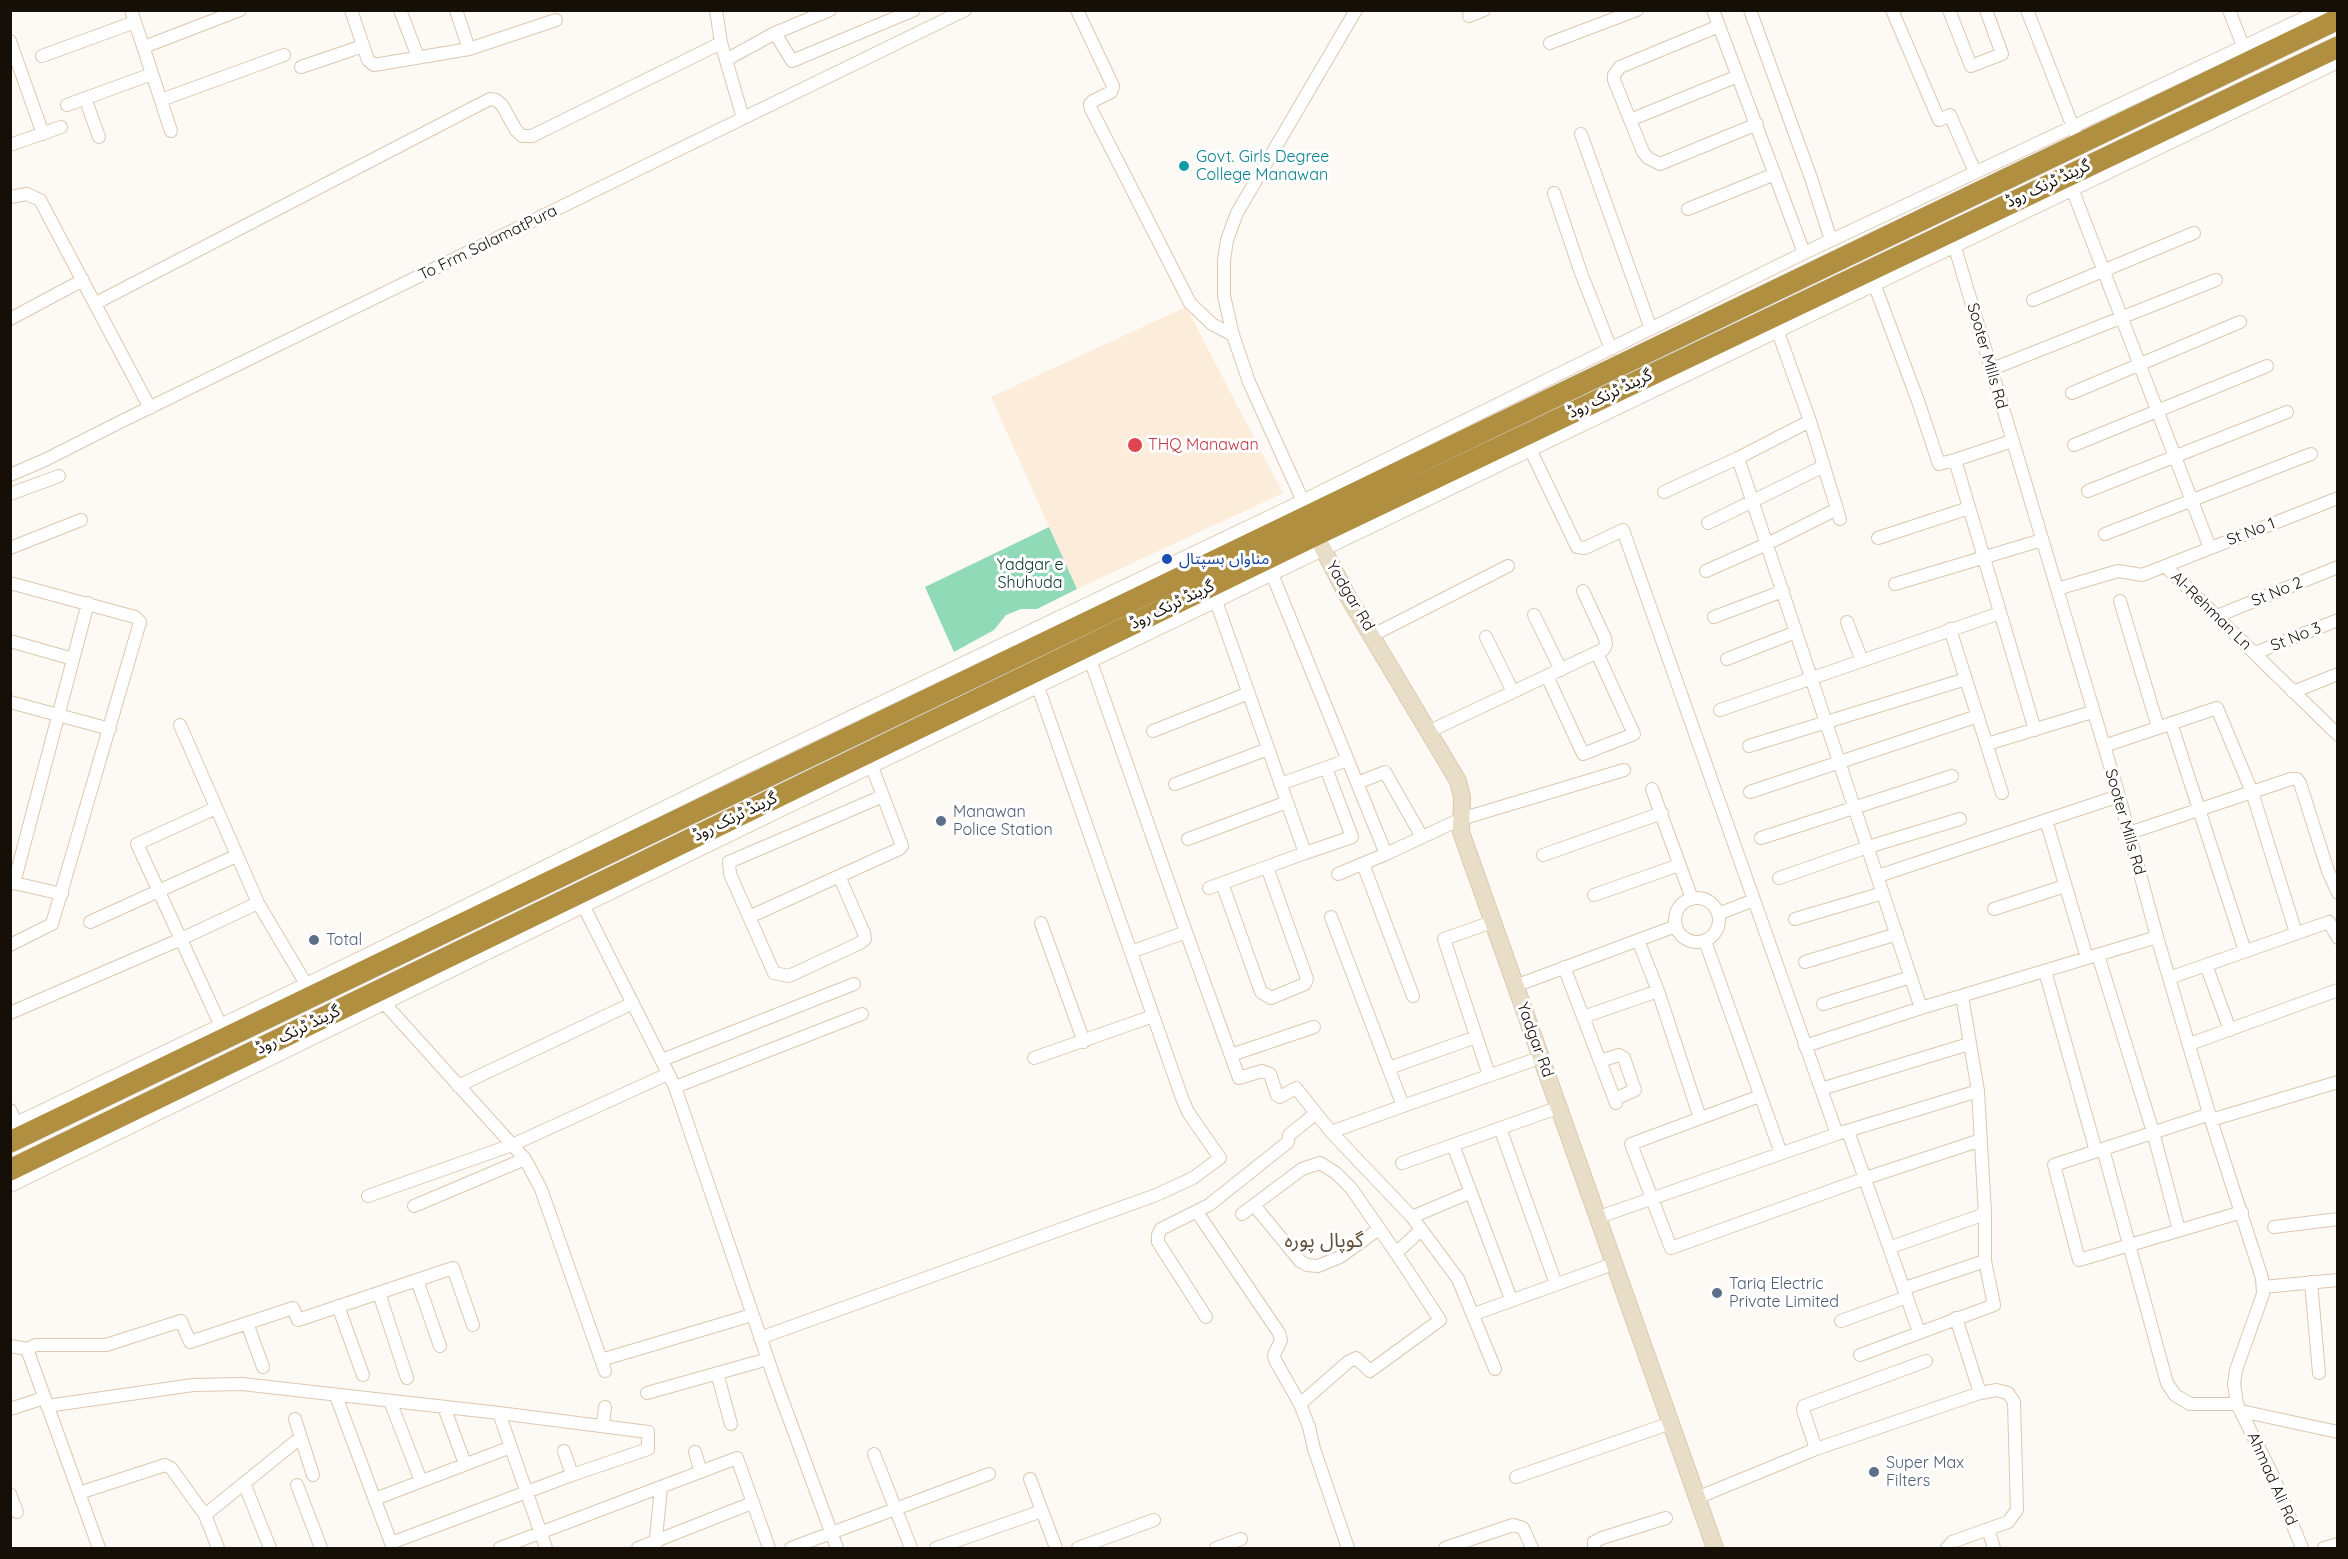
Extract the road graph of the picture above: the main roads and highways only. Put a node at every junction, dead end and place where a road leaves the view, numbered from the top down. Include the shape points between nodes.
1 (2337, 19) edge
2 (2337, 47) edge
3 (1982, 180) junction
4 (1999, 207) junction
5 (1313, 525) junction
6 (1028, 650) junction
7 (1038, 678) junction
8 (15, 1132) edge
9 (10, 1170) edge

1 - 3 highway, گرینڈ ٹرنک روڈ
2 - 4 highway, گرینڈ ٹرنک روڈ
3 - 4 highway
3 - 5 highway, گرینڈ ٹرنک روڈ
4 - 5 highway, گرینڈ ٹرنک روڈ via 1952,240
5 - 6 highway, گرینڈ ٹرنک روڈ via 1214,552
5 - 7 highway, گرینڈ ٹرنک روڈ
6 - 7 highway
6 - 8 highway, گرینڈ ٹرنک روڈ via 879,712
7 - 9 highway, گرینڈ ٹرنک روڈ

